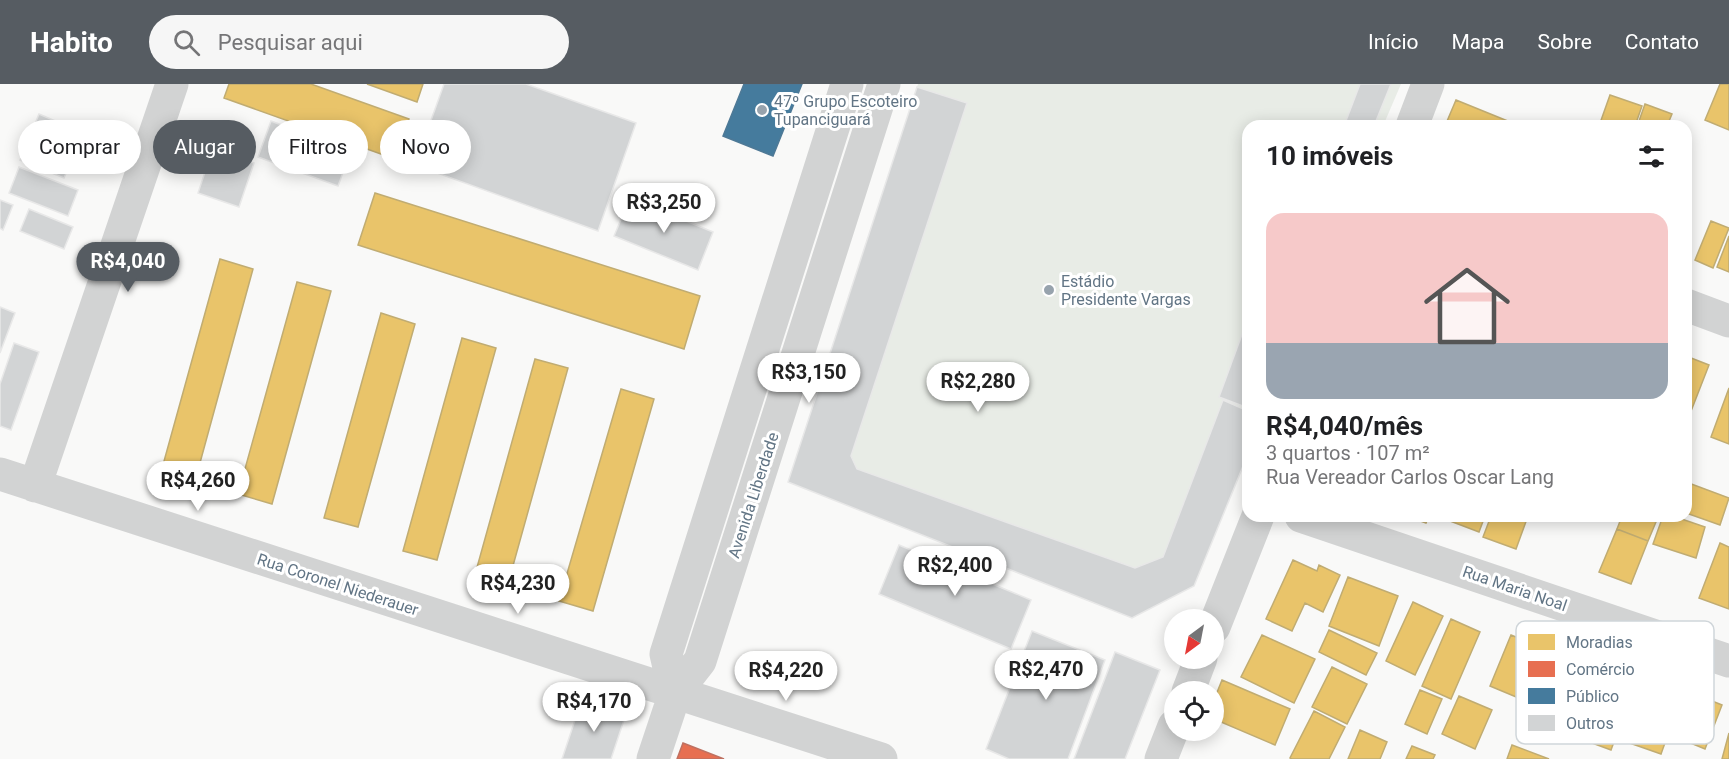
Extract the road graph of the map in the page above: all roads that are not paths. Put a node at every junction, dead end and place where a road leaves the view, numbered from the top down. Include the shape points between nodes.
1 (172, 84) edge
2 (847, 84) edge
3 (884, 84) edge
4 (1428, 84) edge
5 (1414, 120) edge
6 (1692, 307) edge
7 (1729, 321) edge
8 (0, 474) edge
9 (35, 486) junction
10 (1256, 522) edge
11 (1319, 522) edge
12 (1221, 609) edge
13 (1611, 621) edge
14 (1714, 656) edge
15 (1729, 661) edge
16 (675, 693) junction
17 (1168, 741) edge
18 (653, 759) edge
19 (881, 759) edge
20 (1161, 759) edge

1 - 9 street
2 - 16 street via 666,654
3 - 16 street, Avenida Liberdade via 700,661
4 - 5 street
6 - 7 street
8 - 9 street, Rua Coronel Niederauer
9 - 16 street, Rua Coronel Niederauer
10 - 12 street
11 - 13 street, Rua Maria Noal
14 - 15 street, Rua Maria Noal
16 - 18 street, Avenida Liberdade
16 - 19 street, Rua Coronel Niederauer
17 - 20 street

